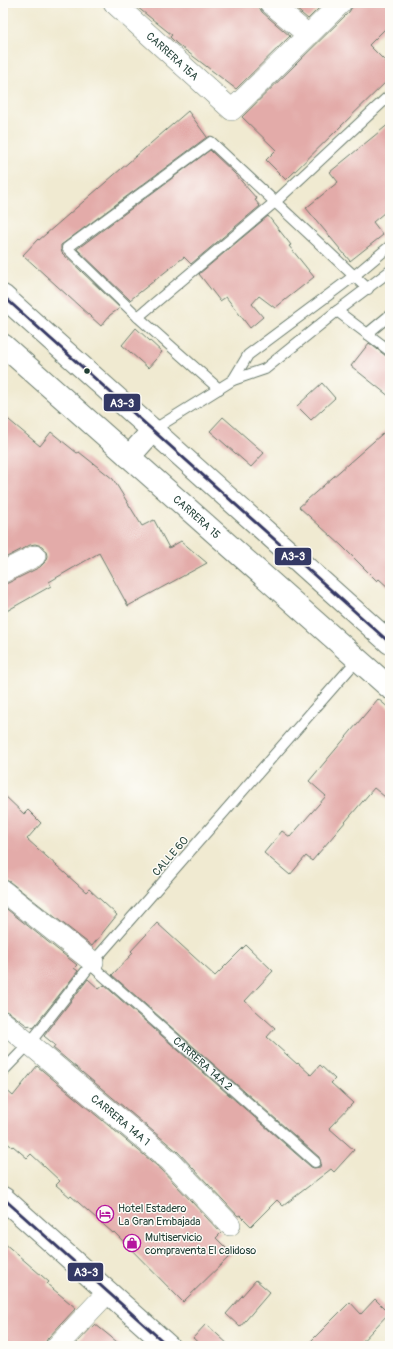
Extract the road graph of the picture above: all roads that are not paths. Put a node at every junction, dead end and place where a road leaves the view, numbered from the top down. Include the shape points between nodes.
1 (114, 3) edge
2 (270, 3) edge
3 (341, 3) edge
4 (308, 35) junction
5 (390, 95) edge
6 (275, 202) junction
7 (390, 246) edge
8 (390, 271) edge
9 (354, 276) junction
10 (368, 289) junction
11 (3, 296) edge
12 (337, 311) junction
13 (390, 315) edge
14 (138, 317) junction
15 (367, 334) junction
16 (3, 345) edge
17 (390, 351) edge
18 (233, 380) junction
19 (219, 389) junction
20 (153, 430) junction
21 (129, 457) junction
22 (35, 556) dead end
23 (3, 572) edge
24 (390, 643) edge
25 (358, 659) junction
26 (390, 688) edge
27 (3, 891) edge
28 (92, 963) junction
29 (3, 1022) edge
30 (29, 1044) junction
31 (3, 1071) edge
32 (316, 1162) dead end
33 (3, 1198) edge
34 (230, 1225) dead end
35 (108, 1292) junction
36 (57, 1346) edge
37 (168, 1346) edge

1 - 4 street, CARRERA 15A via 232,110
2 - 4 street
3 - 4 street
5 - 6 lane
6 - 9 lane
6 - 14 lane
6 - 14 lane via 211,142 67,248
7 - 9 lane
8 - 10 lane
9 - 10 lane
9 - 18 lane via 248,355
10 - 12 lane
11 - 20 main road
12 - 15 lane
12 - 18 lane via 265,369
13 - 15 lane
14 - 19 lane
15 - 17 lane
16 - 21 main road, CARRERA 15
18 - 19 lane
19 - 20 lane
20 - 21 main road
20 - 24 main road
21 - 25 main road, CARRERA 15
22 - 23 street
25 - 26 main road, CARRERA 15
25 - 28 lane, CALLE 60
27 - 28 street, CARRERA 14A 2
28 - 30 lane, CALLE 60
28 - 32 lane, CARRERA 14A 2
29 - 30 street, CARRERA 14A 1
30 - 31 lane, CALLE 60
30 - 34 street, CARRERA 14A 1 via 170,1161
33 - 35 main road
35 - 36 street
35 - 37 main road

